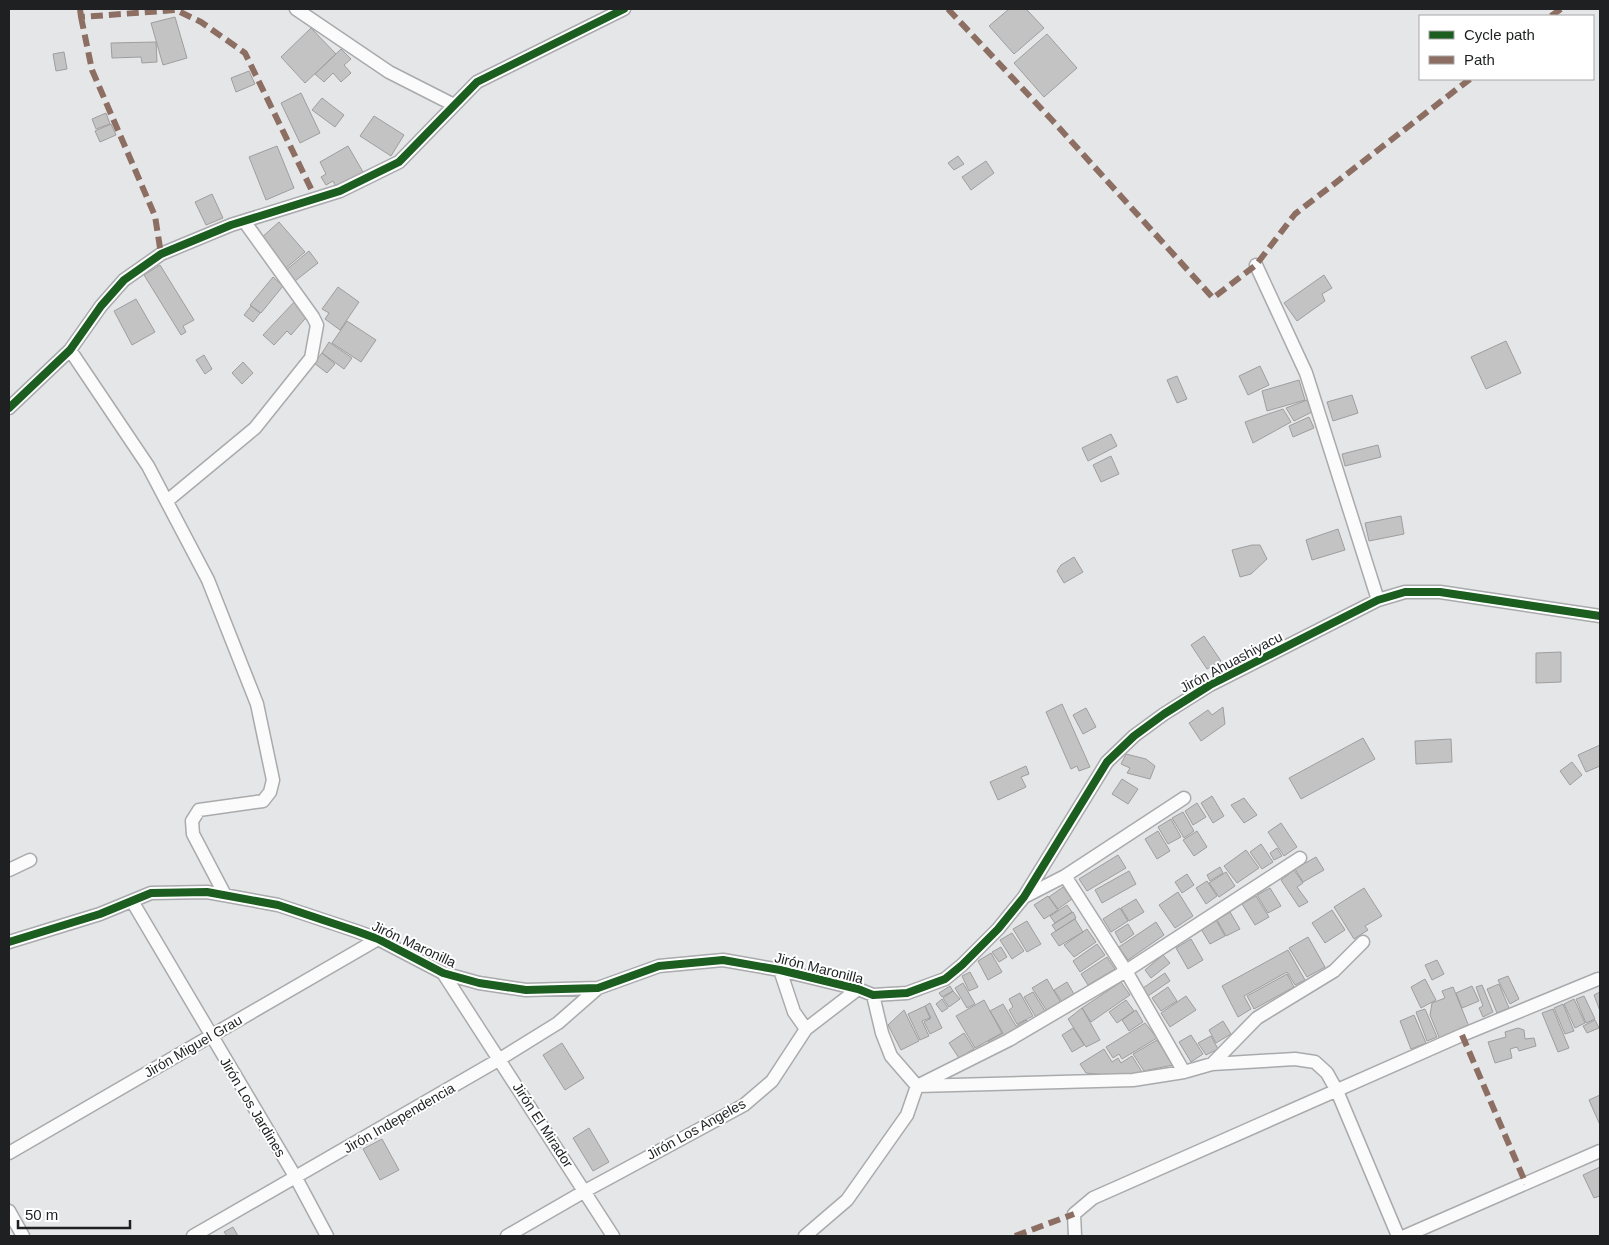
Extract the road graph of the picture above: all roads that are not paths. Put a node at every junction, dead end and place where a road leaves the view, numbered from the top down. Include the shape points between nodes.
1 (296, 9) edge
2 (624, 9) edge
3 (454, 105) junction
4 (244, 222) junction
5 (1256, 264) dead end
6 (70, 350) junction
7 (9, 408) edge
8 (167, 501) junction
9 (1378, 600) junction
10 (1600, 616) edge
11 (1184, 798) dead end
12 (1300, 858) dead end
13 (30, 860) dead end
14 (9, 870) edge
15 (1065, 876) junction
16 (224, 896) junction
17 (1024, 898) junction
18 (132, 901) junction
19 (378, 939) junction
20 (9, 942) edge
21 (1363, 942) dead end
22 (780, 970) junction
23 (1126, 971) junction
24 (443, 973) junction
25 (1598, 979) dead end
26 (598, 988) junction
27 (858, 989) junction
28 (873, 995) junction
29 (806, 1029) junction
30 (211, 1035) junction
31 (500, 1059) junction
32 (1212, 1064) junction
33 (1184, 1072) junction
34 (917, 1086) junction
35 (1337, 1091) junction
36 (1600, 1151) edge
37 (9, 1153) edge
38 (296, 1178) junction
39 (585, 1191) junction
40 (9, 1212) edge
41 (23, 1236) edge
42 (193, 1236) edge
43 (327, 1236) edge
44 (507, 1236) edge
45 (613, 1236) edge
46 (805, 1236) edge
47 (1075, 1236) edge
48 (1398, 1236) edge
49 (1405, 1236) edge

1 - 3 street via 389,72
2 - 3 street via 477,82
3 - 4 street via 399,162 340,191
4 - 6 street via 160,254 124,280
4 - 8 street via 317,325 311,358 255,428
5 - 9 street via 1306,373
6 - 7 street
6 - 8 street via 148,466
8 - 16 street via 208,580 257,704 273,780 263,801 199,810 192,821 193,834
9 - 10 street, Jirón Ahuashiyacu via 1405,592 1440,592
9 - 17 street, Jirón Ahuashiyacu via 1210,685 1134,736 1107,762
11 - 15 street
12 - 23 street
13 - 14 street
15 - 17 street
15 - 23 street
16 - 18 street, Jirón Maronilla via 207,892 151,893
16 - 19 street, Jirón Maronilla via 278,905
17 - 28 street, Jirón Ahuashiyacu via 945,979 907,993
18 - 20 street, Jirón Maronilla
18 - 30 street, Jirón Los Jardines
19 - 24 street, Jirón Maronilla
19 - 30 street, Jirón Miguel Grau
21 - 32 street via 1334,971 1257,1018
22 - 26 street, Jirón Maronilla via 723,960 659,966
22 - 27 street, Jirón Maronilla
22 - 29 street via 794,1012
23 - 33 street
23 - 34 street via 1009,1040
24 - 26 street, Jirón Maronilla via 479,983 526,990
24 - 31 street, Jirón El Mirador
25 - 35 street
26 - 31 street, Jirón Independencia via 558,1023
27 - 28 street, Jirón Maronilla
27 - 29 street, Jirón Los Angeles
28 - 34 street via 891,1056
29 - 39 street, Jirón Los Angeles via 772,1081 744,1105
30 - 37 street, Jirón Miguel Grau
30 - 38 street, Jirón Los Jardines
31 - 38 street, Jirón Independencia
31 - 39 street, Jirón El Mirador
32 - 33 street
32 - 35 street via 1295,1059 1315,1062 1327,1073
33 - 34 street via 1133,1080
34 - 46 street via 907,1115 847,1200
35 - 47 street via 1092,1198 1074,1214
35 - 48 street
36 - 49 street
38 - 42 street, Jirón Independencia
38 - 43 street, Jirón Los Jardines
39 - 44 street, Jirón Los Angeles
39 - 45 street, Jirón El Mirador
40 - 41 street

